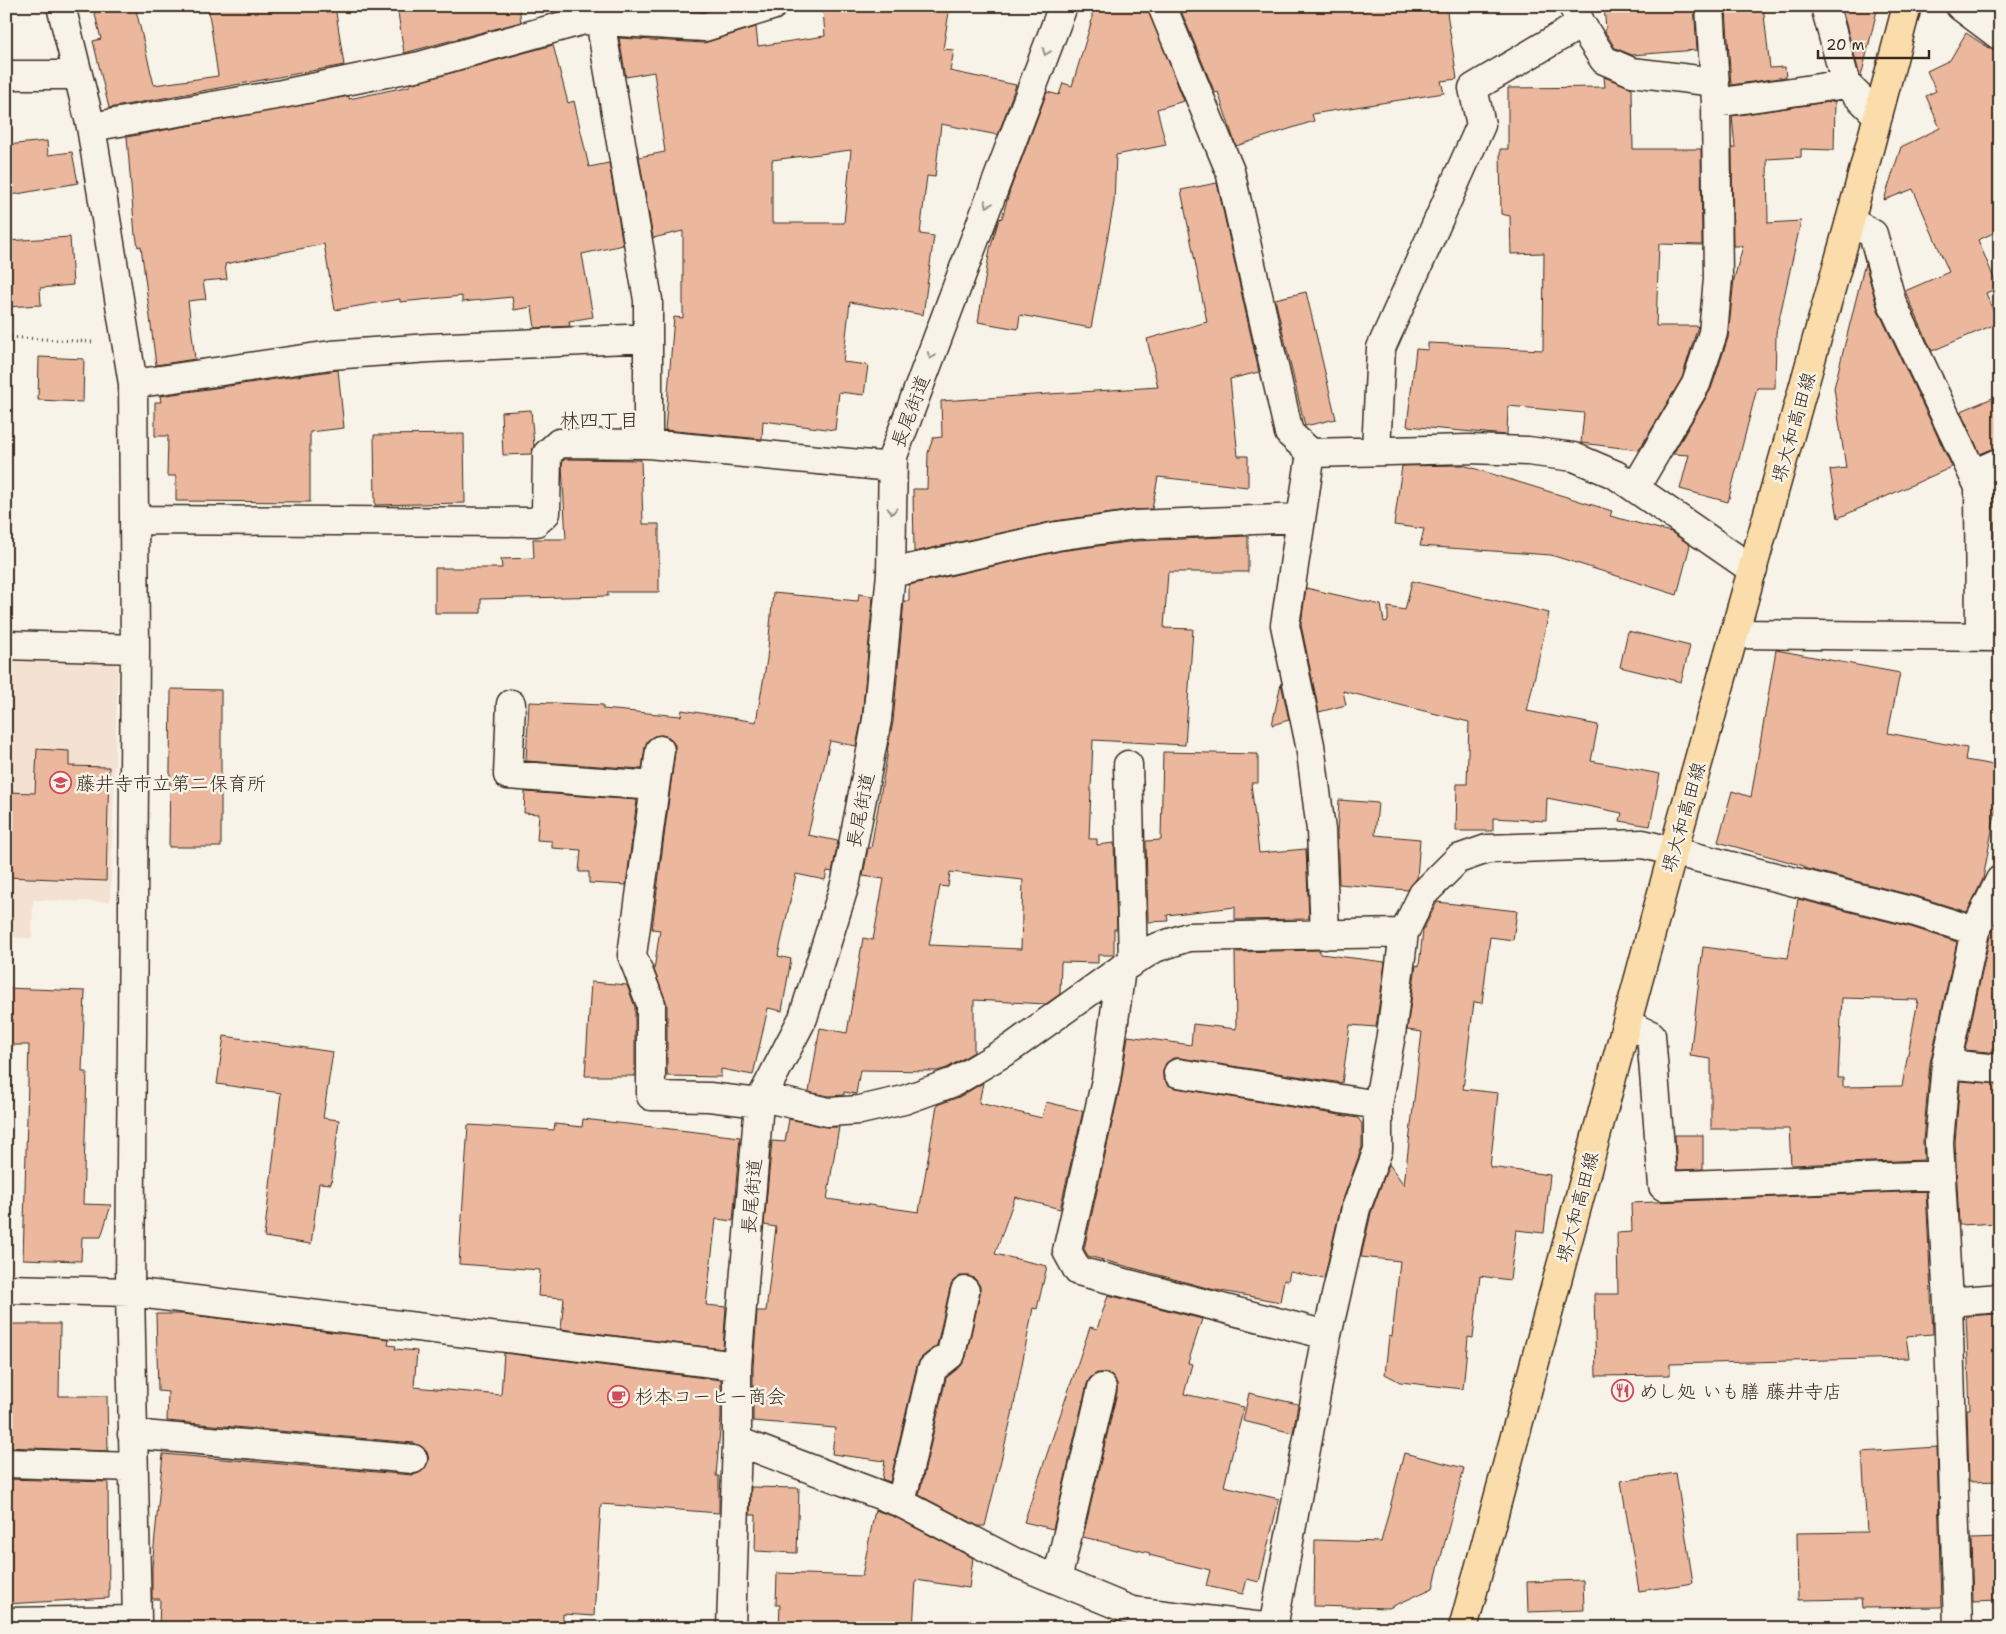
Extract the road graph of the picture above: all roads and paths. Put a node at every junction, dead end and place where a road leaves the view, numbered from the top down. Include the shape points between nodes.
1 (61, 6) edge
2 (772, 6) edge
3 (1063, 6) edge
4 (1162, 6) edge
5 (1710, 6) edge
6 (1825, 6) edge
7 (1907, 6) edge
8 (1960, 6) edge
9 (730, 13) edge
10 (588, 15) edge
11 (1577, 15) edge
12 (2000, 36) edge
13 (6, 75) edge
14 (78, 75) junction
15 (1846, 84) junction
16 (1715, 92) junction
17 (1878, 116) junction
18 (91, 127) junction
19 (1850, 221) junction
20 (6, 337) edge
21 (648, 338) junction
22 (126, 343) junction
23 (132, 384) junction
24 (648, 444) junction
25 (1376, 451) junction
26 (1311, 453) junction
27 (2000, 462) edge
28 (892, 467) junction
29 (1973, 474) junction
30 (1635, 488) junction
31 (1301, 518) junction
32 (134, 520) junction
33 (1753, 570) junction
34 (891, 574) junction
35 (1734, 634) junction
36 (1990, 637) edge
37 (6, 645) edge
38 (135, 649) junction
39 (511, 704) dead end
40 (660, 750) dead end
41 (1128, 765) dead end
42 (655, 786) junction
43 (1673, 852) junction
44 (2000, 880) edge
45 (1975, 931) junction
46 (1404, 933) junction
47 (1325, 935) junction
48 (1127, 965) junction
49 (1627, 1024) junction
50 (1946, 1064) junction
51 (2000, 1069) edge
52 (1178, 1073) dead end
53 (760, 1100) junction
54 (1378, 1105) junction
55 (1941, 1175) junction
56 (6, 1289) edge
57 (965, 1291) dead end
58 (130, 1292) junction
59 (2000, 1298) edge
60 (1948, 1302) junction
61 (1327, 1335) junction
62 (738, 1366) junction
63 (1102, 1388) dead end
64 (132, 1434) junction
65 (737, 1441) junction
66 (413, 1459) dead end
67 (6, 1464) edge
68 (133, 1467) junction
69 (901, 1503) junction
70 (1057, 1580) junction
71 (6, 1622) edge
72 (731, 1628) edge
73 (1273, 1628) edge
74 (1463, 1628) edge
75 (1958, 1628) edge

1 - 14 street
2 - 9 street
3 -> 28 street, 長尾街道 via 893,456
4 - 26 street via 1230,171 1289,433
5 - 16 street
6 - 15 street
7 - 17 main road, 堺大和高田線
8 - 12 street
9 - 10 street via 705,27
10 - 18 street via 420,66
10 - 21 street via 648,300
11 - 16 street via 1604,60 1632,72
11 - 25 street via 1474,88 1481,125 1381,348
13 - 14 street
14 - 18 street
15 - 16 street
15 - 17 street
16 - 30 street via 1718,279 1712,333 1696,384
17 - 19 main road, 堺大和高田線
18 - 22 street
19 - 29 street via 1873,234 1892,304
19 - 33 main road, 堺大和高田線
20 - 22 path
21 - 23 street via 331,355
21 - 24 street
22 - 23 street
23 - 32 street
24 - 28 street
24 - 32 street via 559,443 546,454 546,513 536,522
25 - 26 street
25 - 30 street via 1468,449 1528,451 1574,457 1616,474
26 - 31 street
27 - 29 street
28 -> 34 street, 長尾街道
29 - 36 street via 1979,487
30 - 33 street
31 - 34 street via 1125,527 1057,536
31 - 47 street via 1285,625 1312,754 1321,830
32 - 38 street
33 - 35 main road, 堺大和高田線
34 - 53 street, 長尾街道 via 877,720 846,881 803,1018
35 - 36 street
35 - 43 main road, 堺大和高田線
37 - 38 street
38 - 58 street
39 - 42 street via 508,775
40 - 42 street
41 - 48 street
42 - 53 street via 632,954 651,1004 651,1096
43 - 45 street via 1915,912
43 - 46 street via 1643,844 1487,849 1458,859 1423,894
43 - 49 main road, 堺大和高田線
44 - 45 street
45 - 50 street
46 - 47 street
46 - 54 street via 1391,1036
47 - 48 street via 1188,937 1155,948
48 - 53 street via 1011,1048 954,1082 904,1100 860,1110 828,1112
48 - 61 street via 1106,1080 1067,1250 1078,1271
49 - 55 street via 1651,1035 1663,1186
49 - 74 main road, 堺大和高田線
50 - 51 street
50 - 55 street via 1939,1142
52 - 54 street
53 - 62 street, 長尾街道
54 - 61 street via 1378,1150 1356,1208
55 - 60 street
56 - 58 street
57 - 69 street via 951,1354 932,1369
58 - 62 street
58 - 64 street
59 - 60 street
60 - 75 street
61 - 73 street
62 - 65 street, 長尾街道
63 - 70 street
64 - 66 street
64 - 68 street
65 - 69 street
65 - 72 street, 長尾街道
67 - 68 street
68 - 71 street via 136,1620
69 - 70 street via 1014,1562
70 - 73 street via 1132,1611

